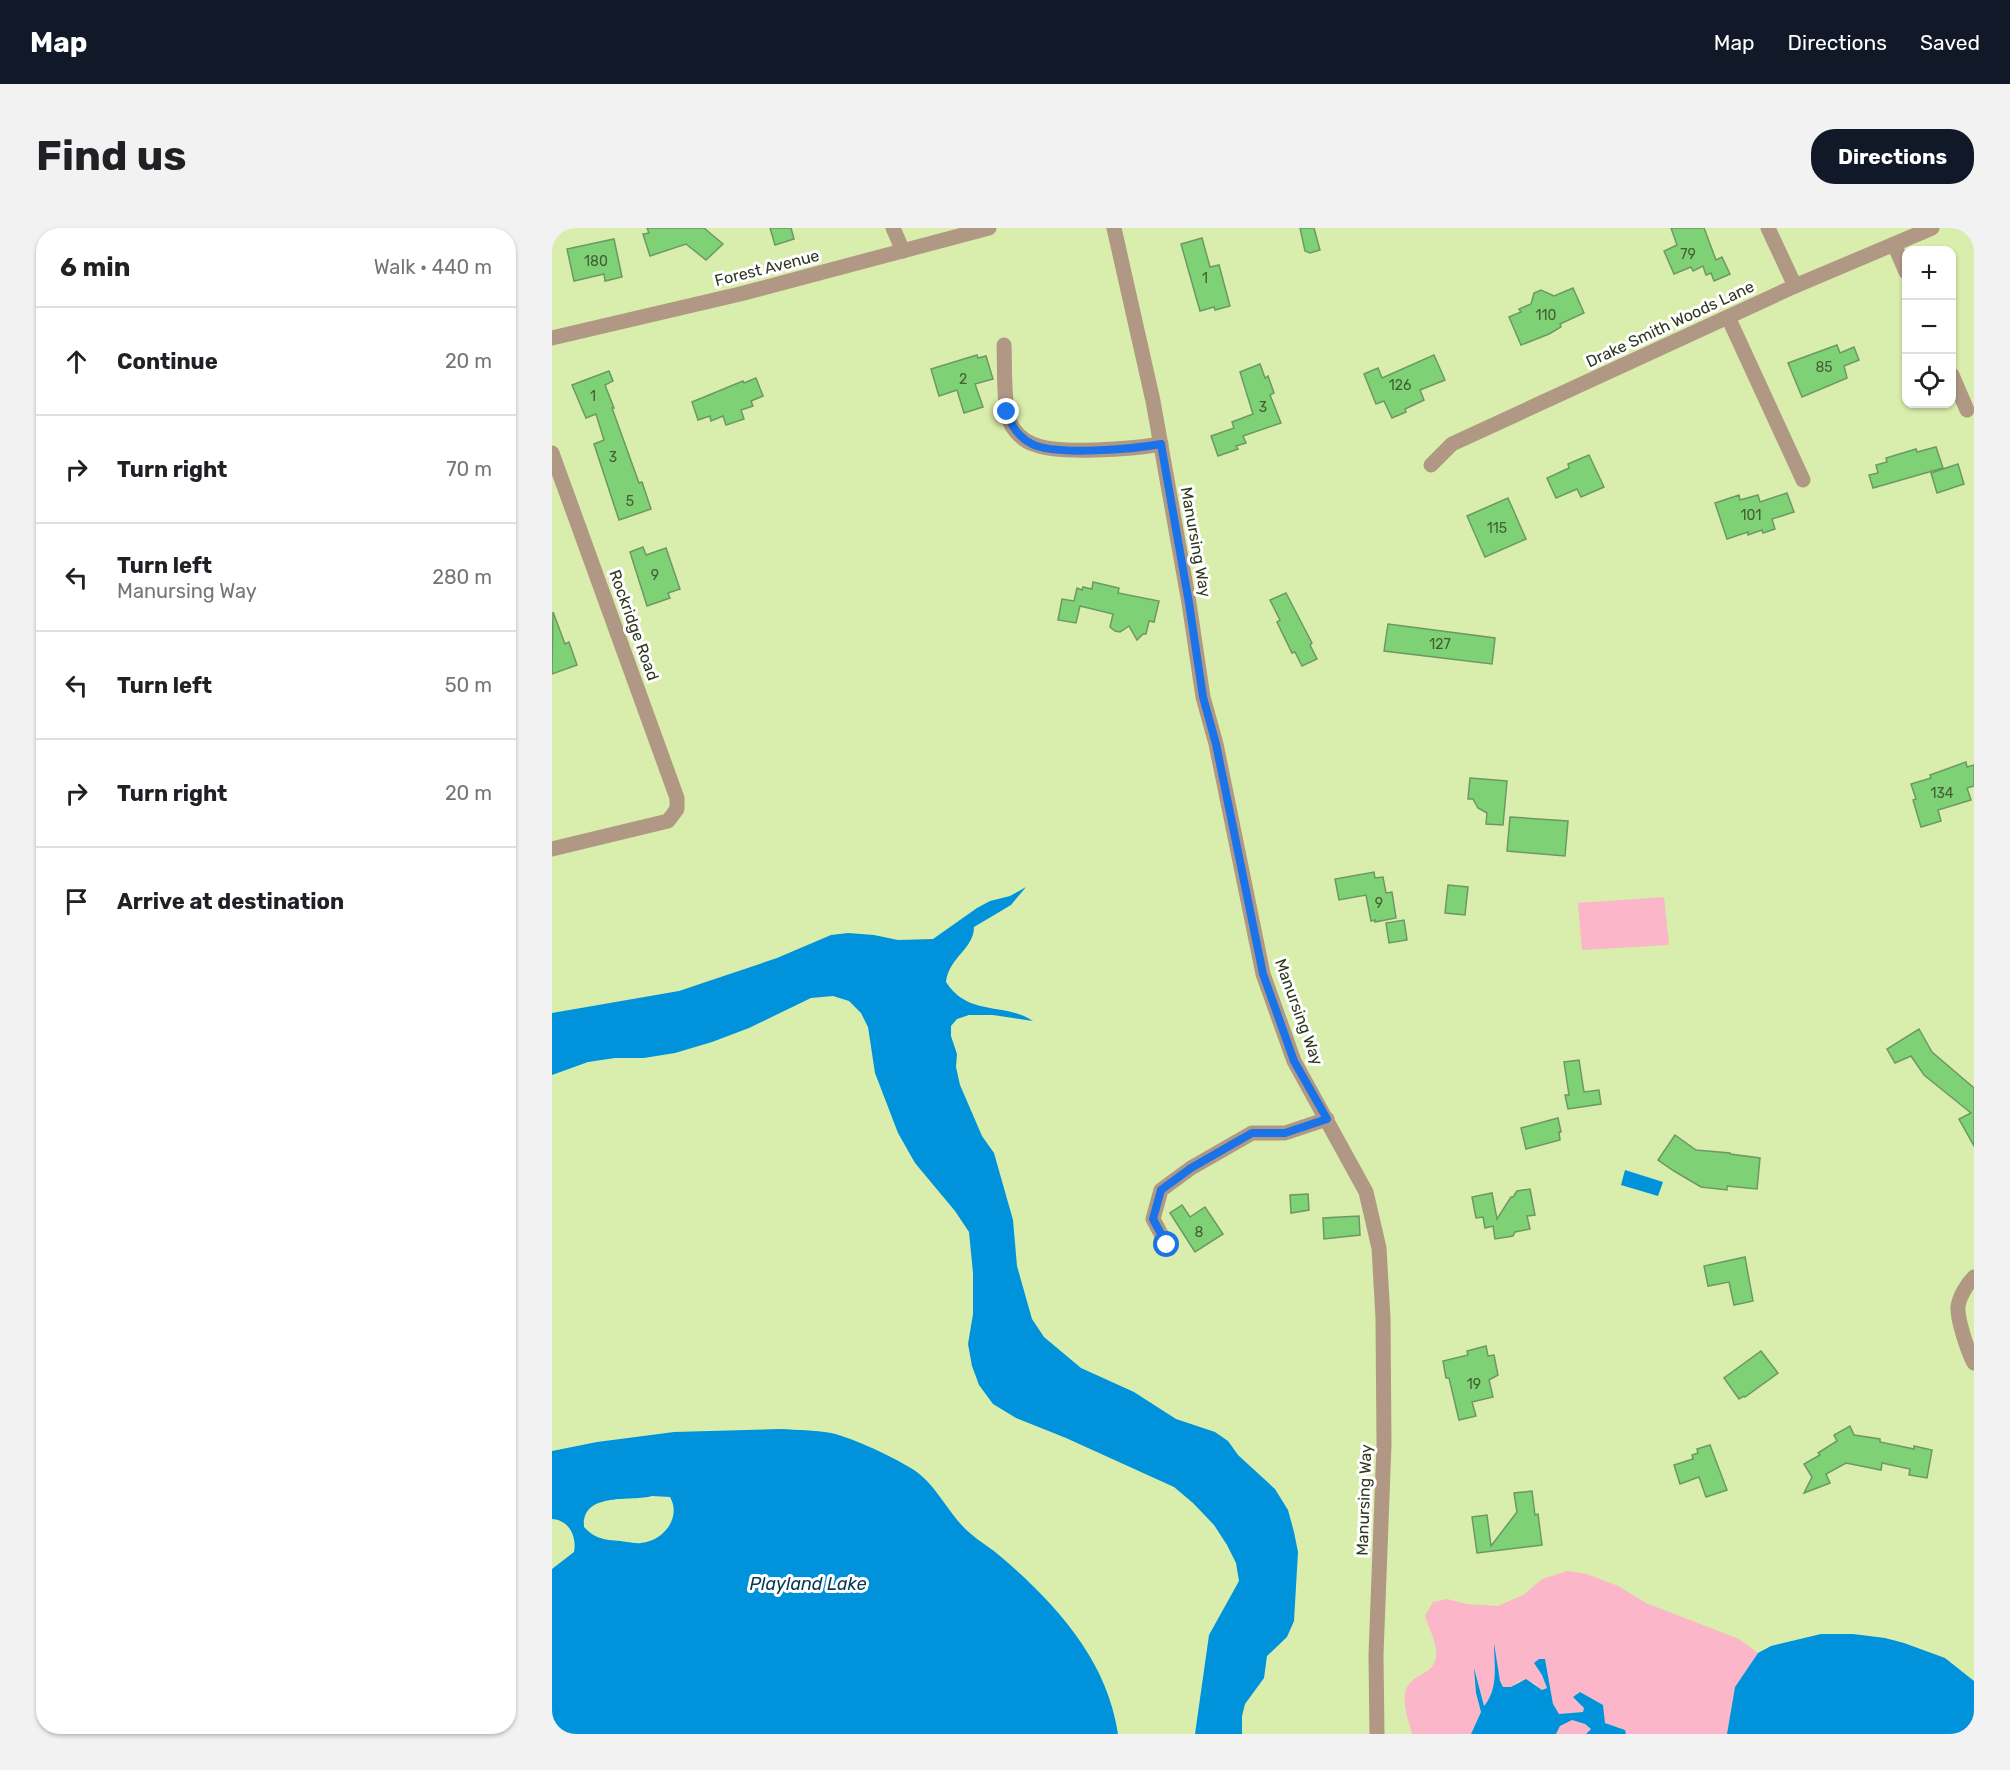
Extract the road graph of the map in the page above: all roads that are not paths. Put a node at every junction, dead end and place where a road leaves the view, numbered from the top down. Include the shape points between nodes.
1 (893, 228) edge
2 (989, 228) edge
3 (1114, 228) edge
4 (1768, 228) edge
5 (1932, 228) edge
6 (1894, 244) junction
7 (903, 251) junction
8 (1902, 263) edge
9 (1795, 286) junction
10 (1728, 317) junction
11 (552, 338) edge
12 (1004, 345) dead end
13 (1956, 384) edge
14 (1967, 410) dead end
15 (1161, 444) junction
16 (552, 453) edge
17 (1431, 465) dead end
18 (1803, 480) dead end
19 (552, 849) edge
20 (1327, 1119) junction
21 (1167, 1245) dead end
22 (1974, 1277) edge
23 (1974, 1363) edge
24 (1377, 1734) edge

1 - 7 street
2 - 7 street, Forest Avenue
3 - 15 street, Manursing Way
4 - 9 street
5 - 6 street, Drake Smith Woods Lane
6 - 8 street
6 - 9 street, Drake Smith Woods Lane
7 - 11 street, Forest Avenue
9 - 10 street, Drake Smith Woods Lane
10 - 17 street, Drake Smith Woods Lane via 1452,444
10 - 18 street
12 - 15 street via 1007,412 1020,436 1034,445 1066,450 1133,449
13 - 14 street
15 - 20 street, Manursing Way via 1203,697 1263,974 1294,1061
16 - 19 street, Rockridge Road via 677,798 677,809 668,821
20 - 21 street via 1285,1133 1252,1133 1161,1190 1153,1219
20 - 24 street, Manursing Way via 1366,1192 1379,1248 1384,1444
22 - 23 street via 1958,1306

